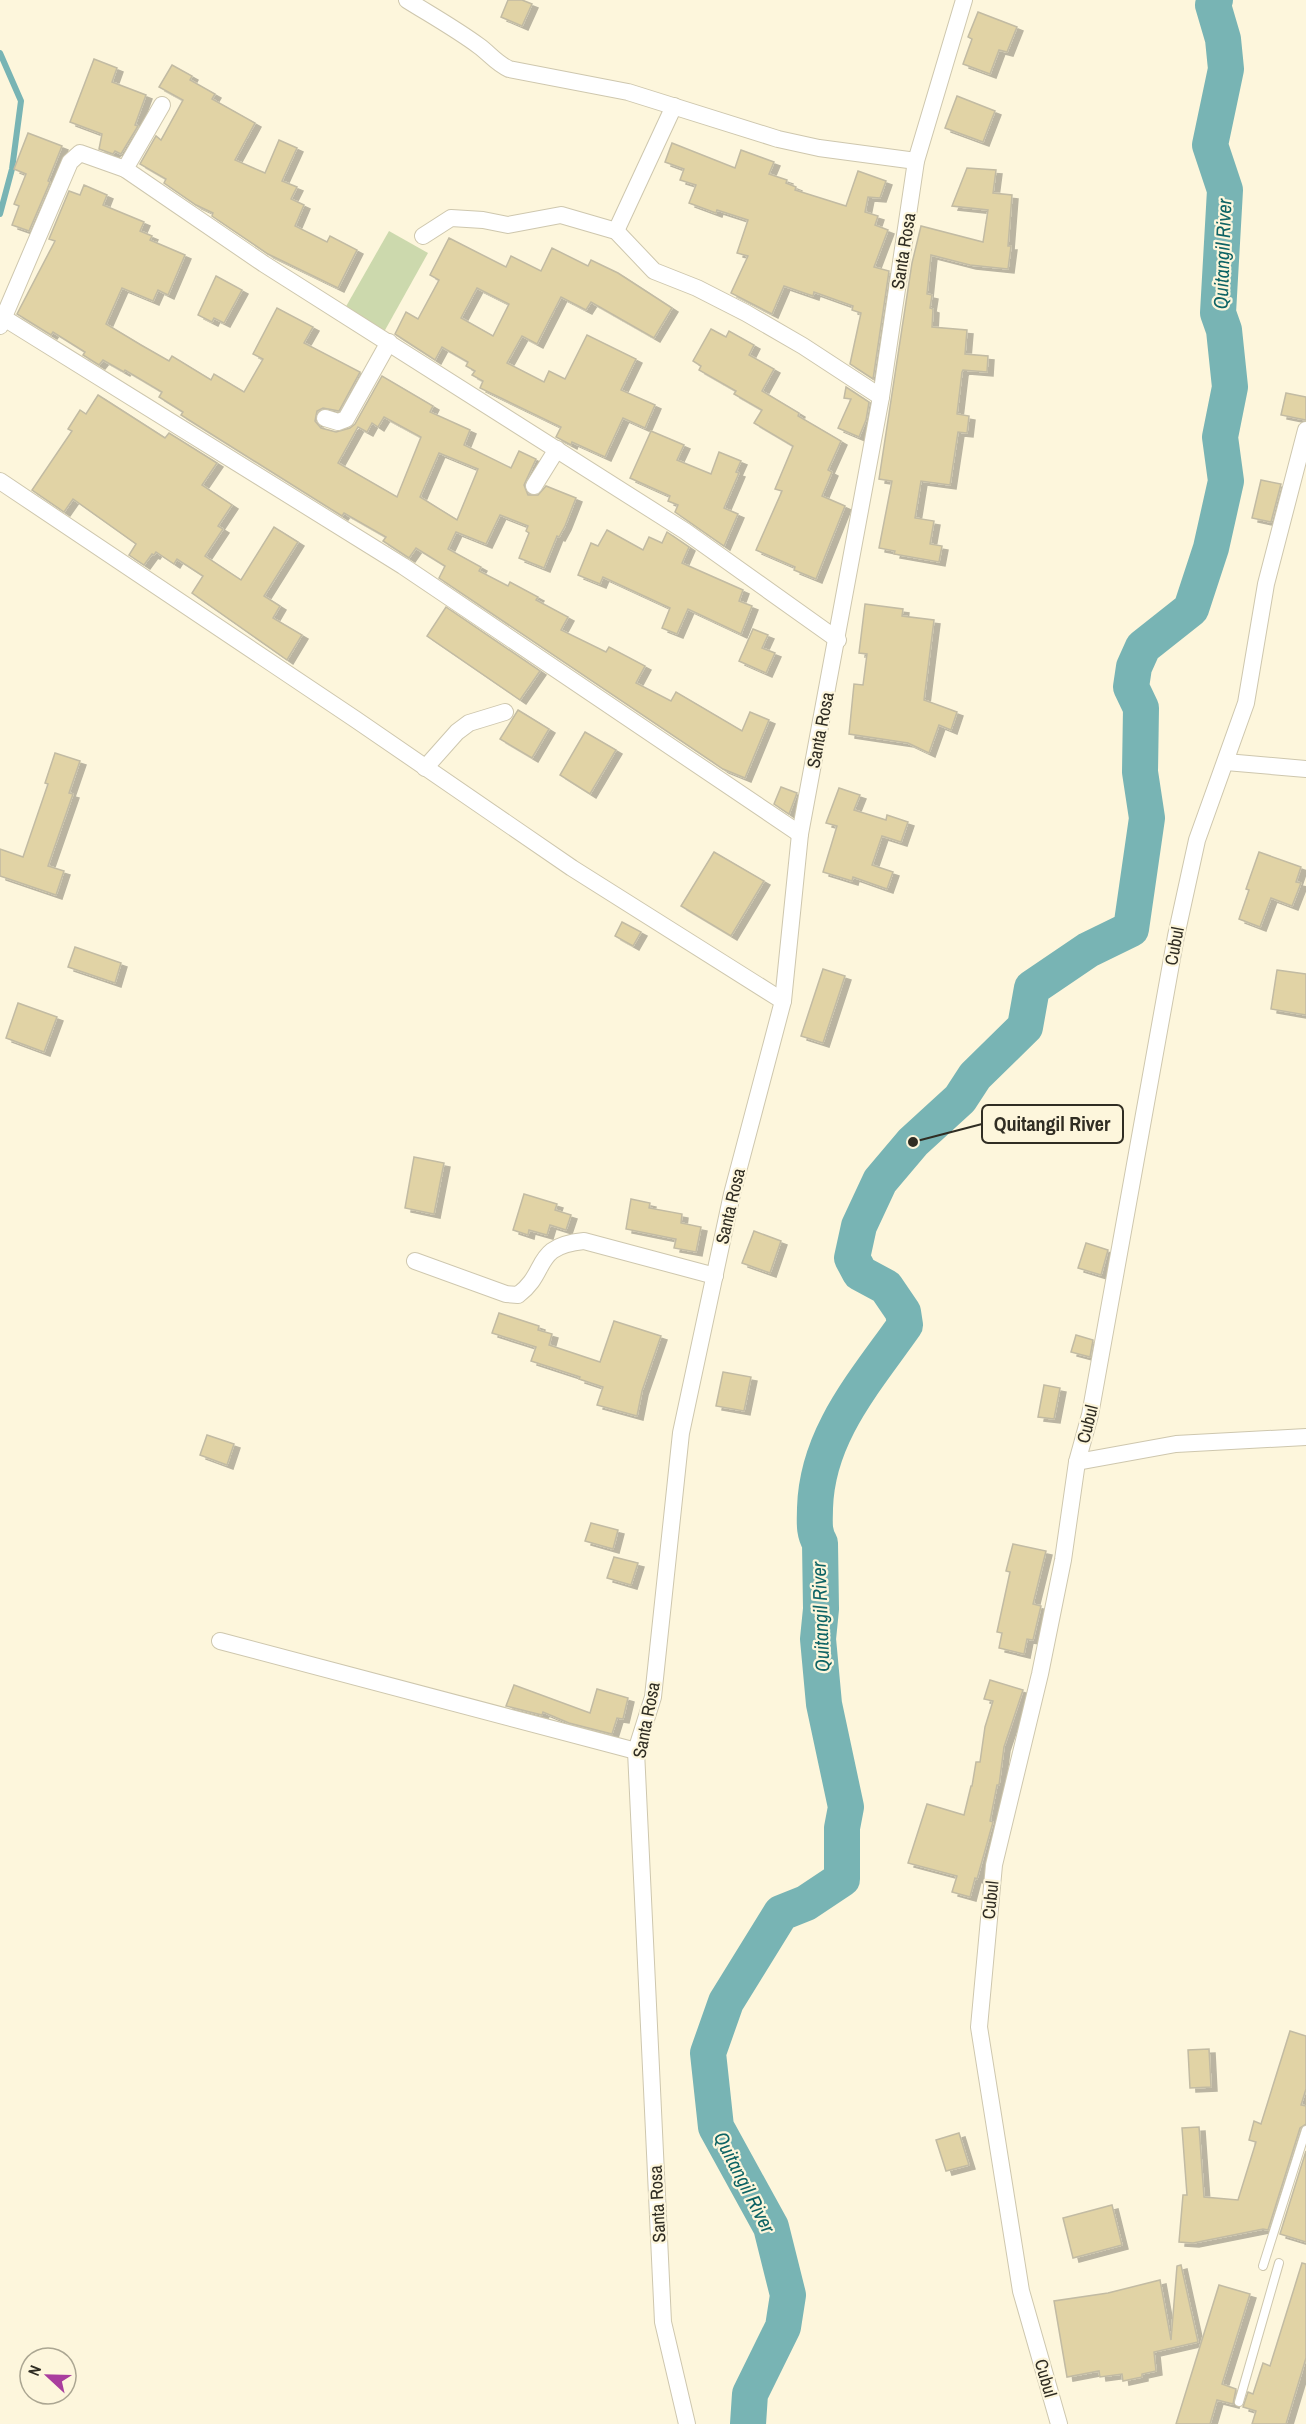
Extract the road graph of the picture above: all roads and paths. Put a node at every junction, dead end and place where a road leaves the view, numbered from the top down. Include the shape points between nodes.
1 (407, 0) edge
2 (964, 0) edge
3 (162, 105) dead end
4 (674, 106) junction
5 (916, 161) junction
6 (125, 169) junction
7 (616, 231) junction
8 (423, 236) dead end
9 (2, 322) edge
10 (390, 342) junction
11 (881, 397) junction
12 (325, 418) dead end
13 (1306, 430) edge
14 (557, 449) junction
15 (0, 481) edge
16 (534, 486) dead end
17 (838, 640) junction
18 (505, 712) dead end
19 (1226, 762) junction
20 (425, 768) junction
21 (1306, 769) edge
22 (800, 834) junction
23 (783, 1001) junction
24 (415, 1261) dead end
25 (715, 1276) junction
26 (1306, 1437) edge
27 (1077, 1462) junction
28 (220, 1641) dead end
29 (636, 1751) junction
30 (1306, 2130) edge
31 (1279, 2263) dead end
32 (1263, 2266) dead end
33 (1239, 2402) dead end
34 (687, 2424) edge
35 (1059, 2424) edge

1 - 4 street via 475,43 501,66 628,92
2 - 5 street, Santa Rosa
3 - 6 street
4 - 5 street via 778,139
4 - 7 street
5 - 11 street, Santa Rosa
6 - 9 street via 80,153 74,156
6 - 10 street via 264,264
7 - 8 street via 561,215 507,225 451,218
7 - 11 street via 654,271 746,313
9 - 22 street via 403,566
10 - 12 street via 346,419 338,422
10 - 14 street
11 - 17 street, Santa Rosa
13 - 19 street, Cubul via 1266,584 1246,703
14 - 16 street
14 - 17 street via 685,531
15 - 20 street
17 - 22 street, Santa Rosa
18 - 20 street via 469,723
19 - 21 street
19 - 27 street, Cubul via 1197,840 1176,936 1090,1415
20 - 23 street via 572,868
22 - 23 street, Santa Rosa
23 - 25 street, Santa Rosa via 732,1194
24 - 25 street via 518,1295 527,1288 548,1253 571,1242 584,1241
25 - 29 street, Santa Rosa via 681,1433 653,1697
26 - 27 street via 1176,1444
27 - 35 street, Cubul via 1063,1560 1040,1674 994,1864 979,2027 1021,2291
28 - 29 street
29 - 34 street, Santa Rosa via 663,2322
30 - 32 lane
31 - 33 lane

